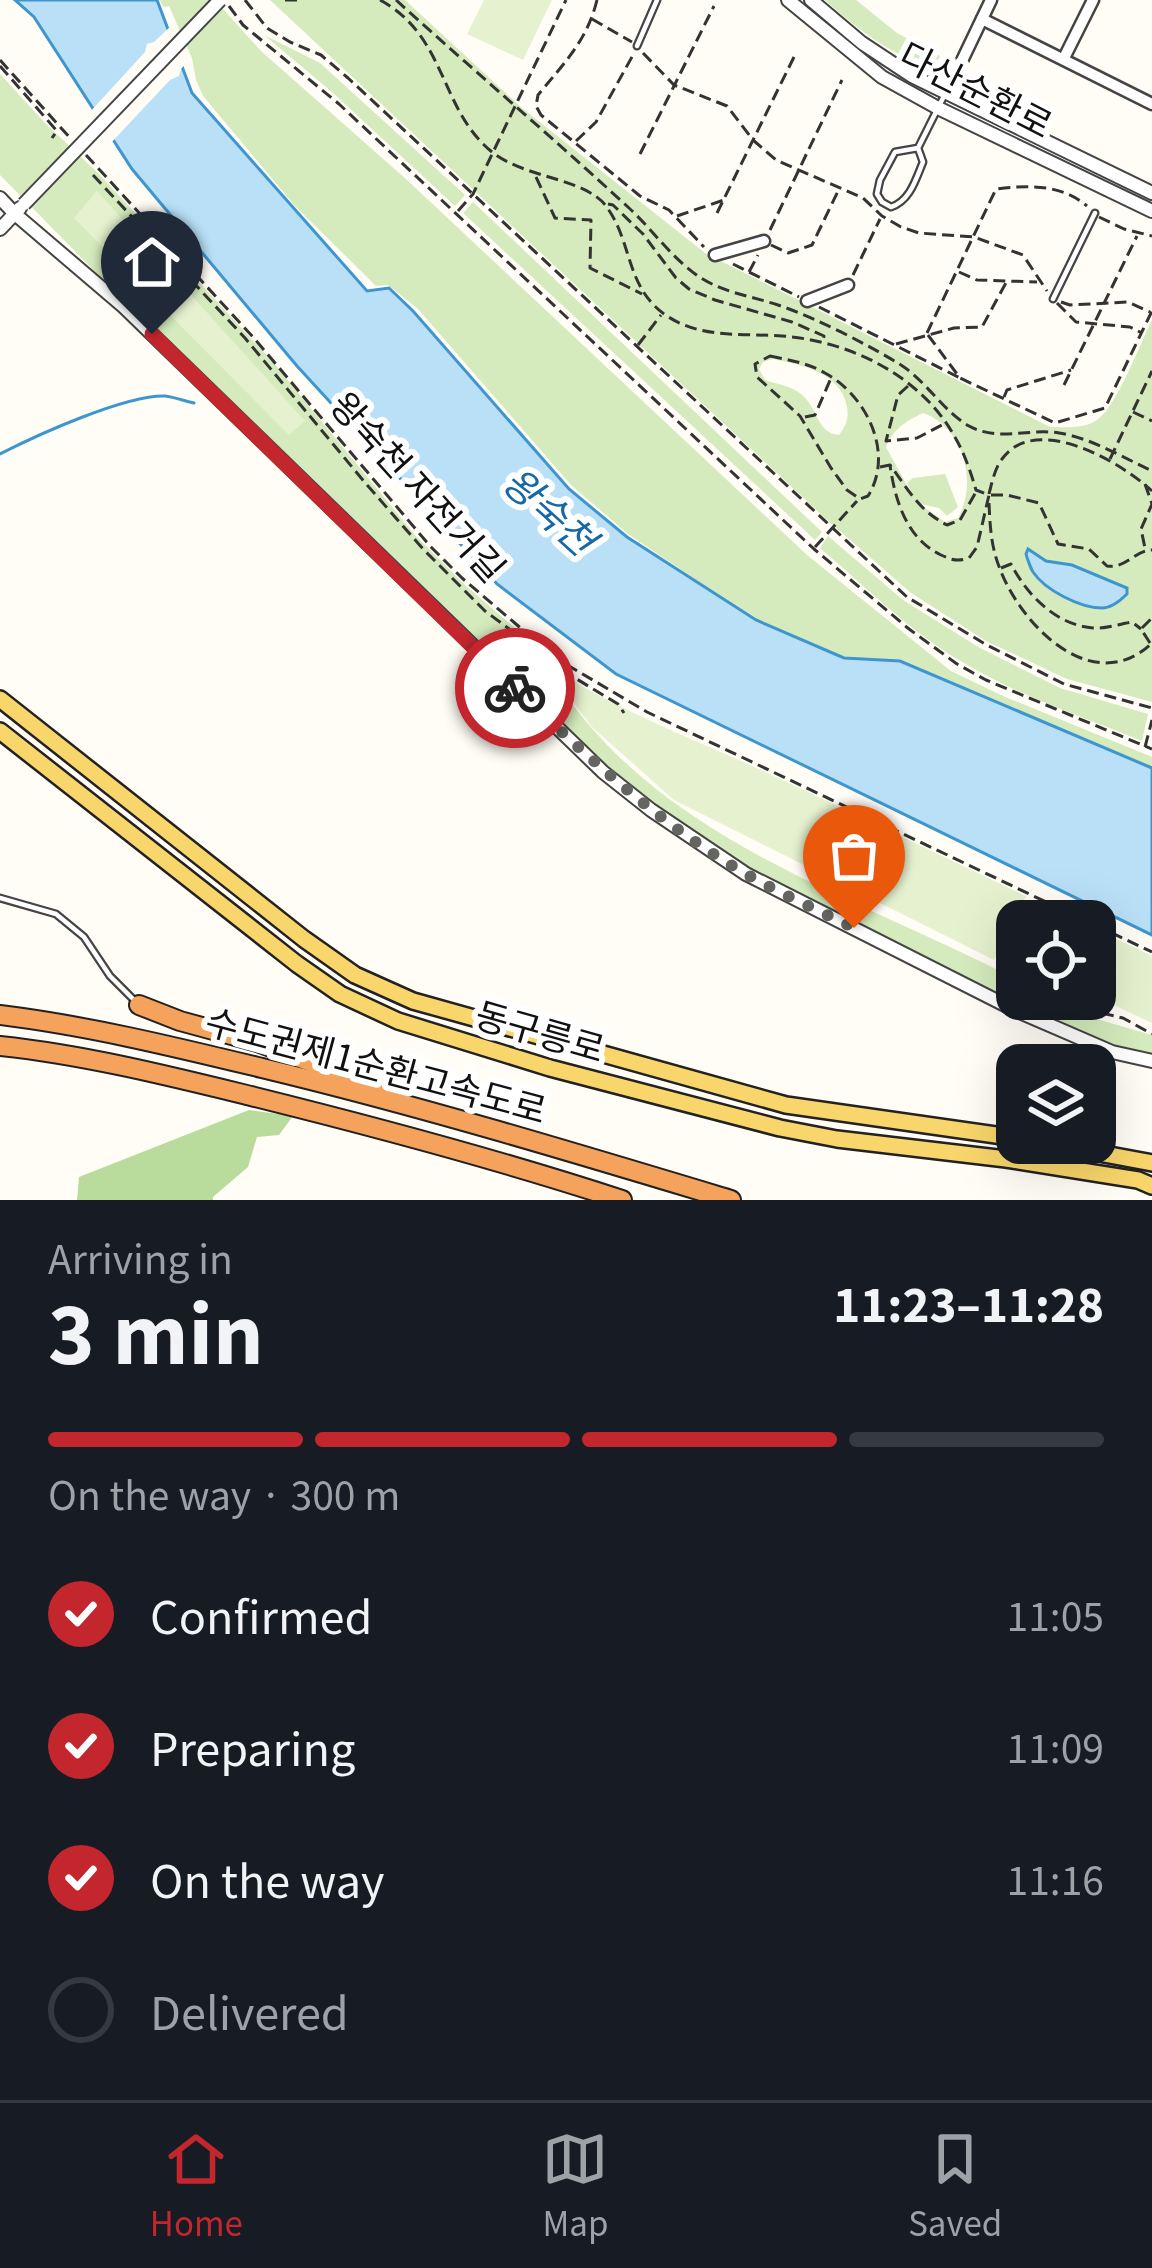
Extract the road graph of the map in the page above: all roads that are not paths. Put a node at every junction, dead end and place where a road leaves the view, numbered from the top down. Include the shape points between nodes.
1 (222, 0) edge
2 (657, 0) edge
3 (788, 0) edge
4 (812, 0) edge
5 (991, 0) edge
6 (1093, 0) edge
7 (982, 19) junction
8 (638, 46) road end
9 (1064, 58) junction
10 (946, 92) junction
11 (1152, 104) edge
12 (938, 108) junction
13 (918, 148) junction
14 (1152, 193) edge
15 (0, 198) edge
16 (19, 209) junction
17 (1152, 211) edge
18 (1095, 213) road end
19 (0, 229) edge
20 (764, 241) road end
21 (715, 254) road end
22 (848, 285) road end
23 (1053, 299) road end
24 (807, 301) road end
25 (0, 699) edge
26 (0, 731) edge
27 (0, 898) edge
28 (140, 1005) joint
29 (0, 1015) edge
30 (0, 1046) edge
31 (1152, 1061) edge
32 (440, 1114) junction
33 (996, 1135) edge
34 (1116, 1156) edge
35 (1152, 1163) edge
36 (1152, 1186) edge
37 (622, 1200) edge
38 (731, 1200) edge

1 - 16 street, bridge
2 - 8 lane
3 - 12 street, 다산순환로 via 863,64
4 - 10 street, 다산순환로 via 888,62
5 - 7 street
6 - 9 street
7 - 9 street
7 - 10 street
9 - 11 street
10 - 12 lane
10 - 14 street, 다산순환로
12 - 13 lane
12 - 17 street, 다산순환로
13 - 13 lane via 895,152 880,181 882,202 900,204 913,187 923,162
15 - 16 street
16 - 19 street
16 - 31 street via 651,810 746,874 1016,1010
18 - 23 lane
20 - 21 street
22 - 24 street
25 - 33 main road, 동구릉로 via 304,940 413,1001 786,1105
26 - 36 main road, 동구릉로 via 297,964 398,1021 780,1128
27 - 28 lane via 56,914
28 - 32 highway via 347,1073
29 - 32 highway, 수도권제1순환고속도로 via 140,1039
30 - 37 highway, 수도권제1순환고속도로 via 299,1108
32 - 38 highway, 수도권제1순환고속도로
34 - 35 main road

